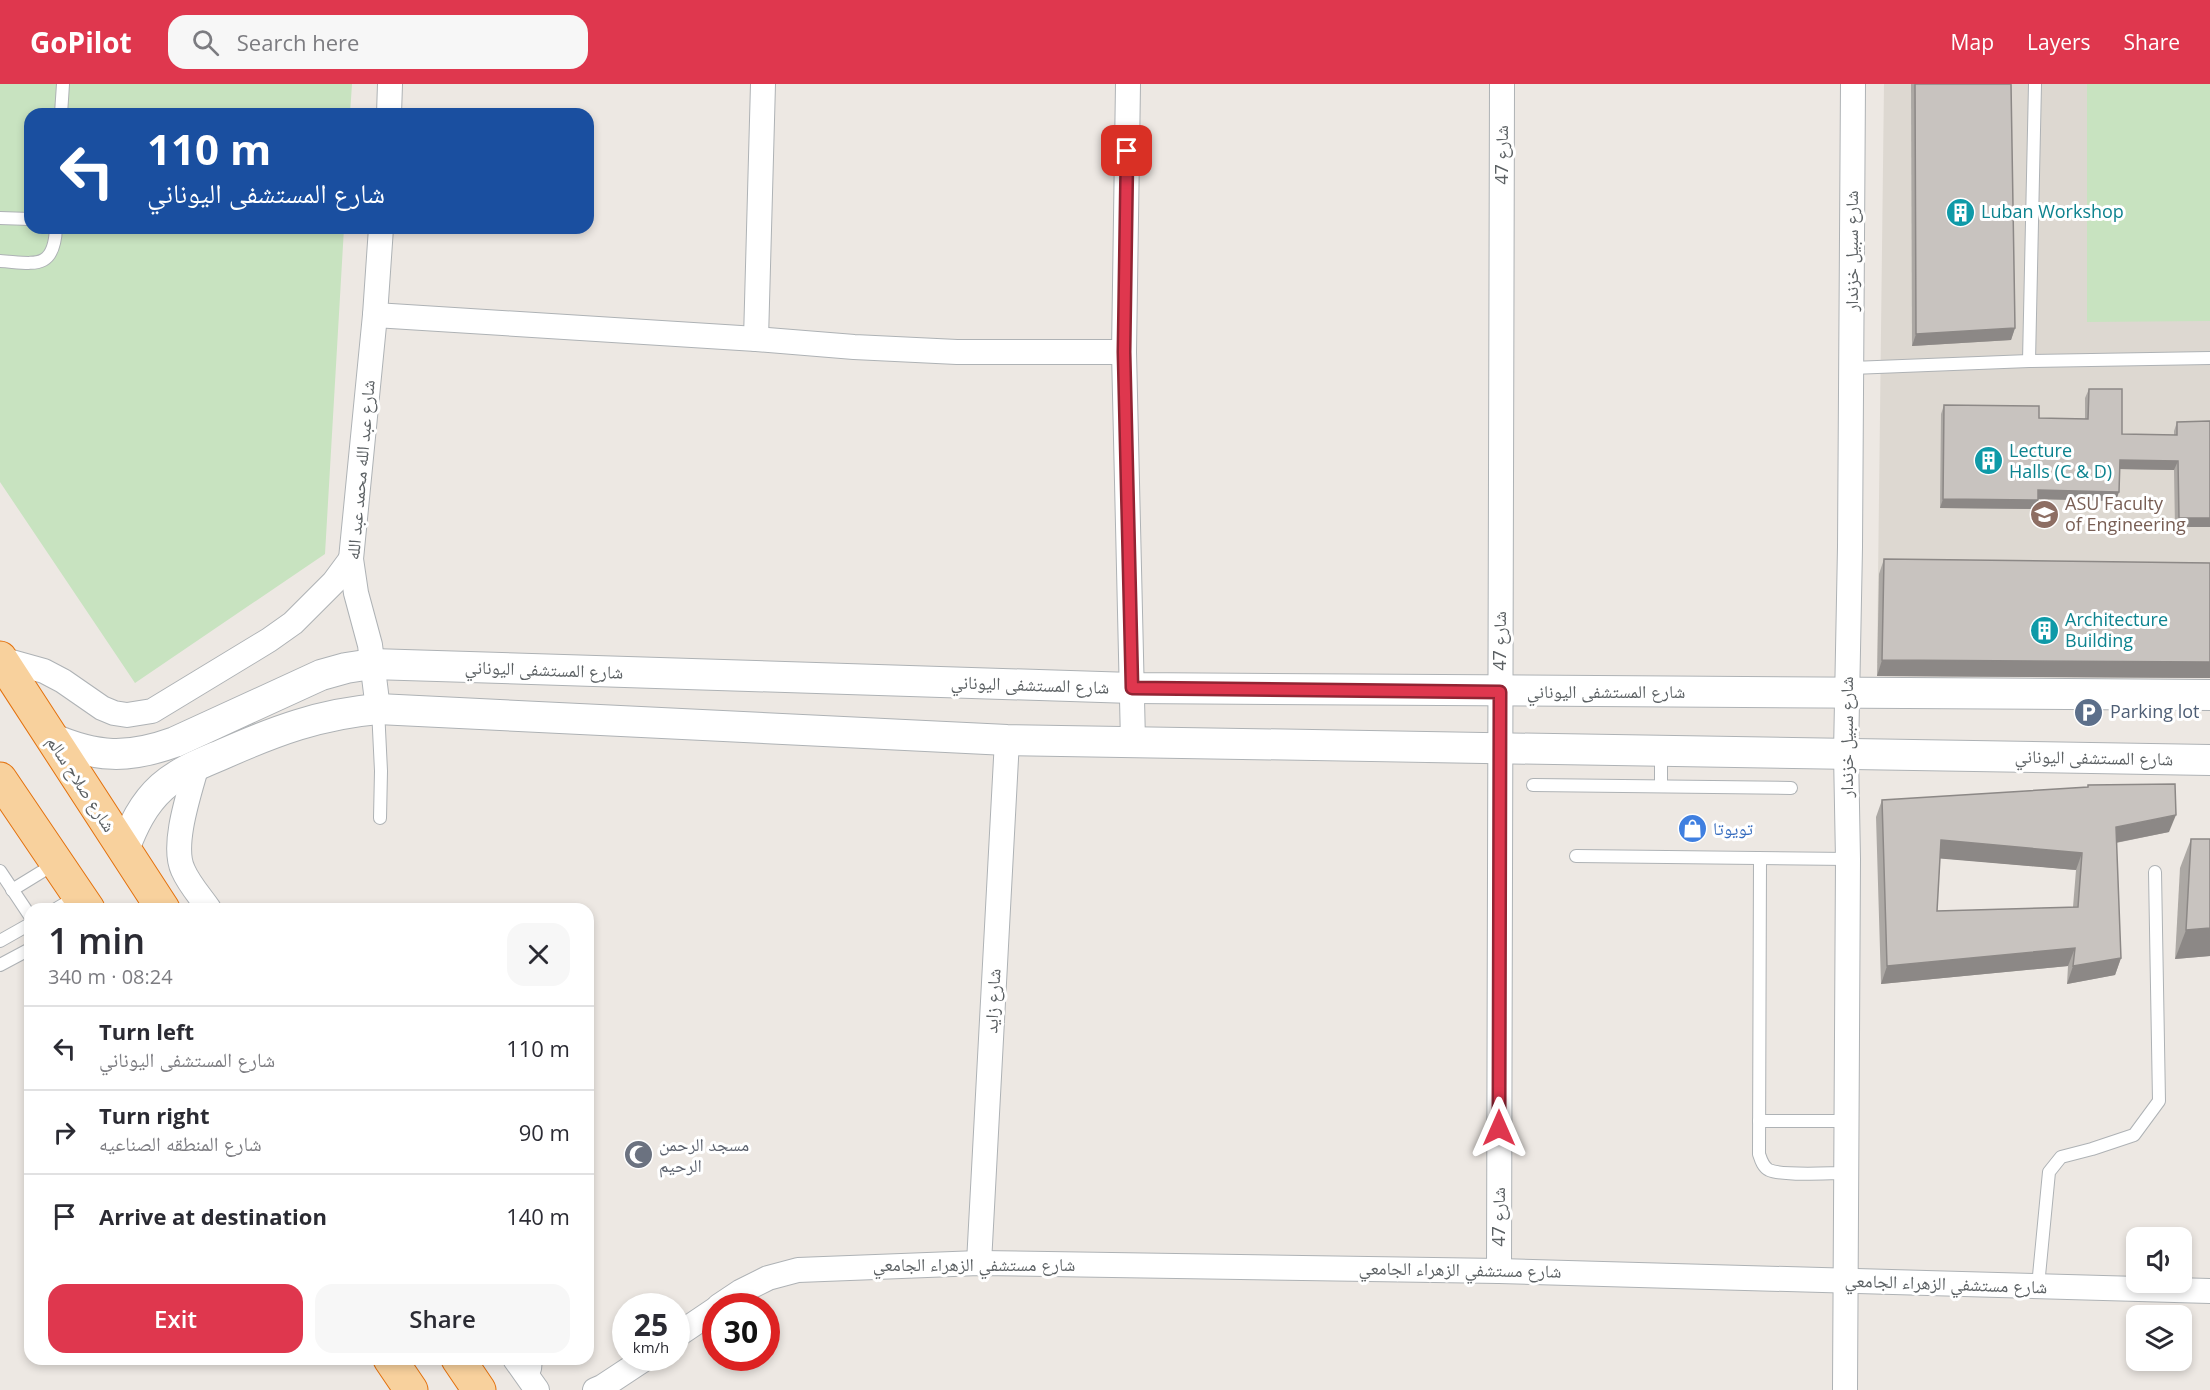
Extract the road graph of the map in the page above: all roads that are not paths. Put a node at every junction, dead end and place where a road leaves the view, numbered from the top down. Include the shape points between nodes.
1 (63, 84) edge
2 (390, 84) edge
3 (763, 84) edge
4 (1128, 84) edge
5 (1502, 84) edge
6 (1853, 84) edge
7 (2035, 84) edge
8 (61, 108) edge
9 (388, 108) edge
10 (0, 218) edge
11 (24, 219) edge
12 (56, 234) edge
13 (381, 234) edge
14 (0, 261) edge
15 (375, 315) junction
16 (756, 339) junction
17 (1124, 352) junction
18 (2210, 358) edge
19 (2029, 361) junction
20 (1852, 368) junction
21 (351, 558) junction
22 (0, 658) edge
23 (372, 664) junction
24 (1132, 688) junction
25 (1500, 692) junction
26 (1847, 693) junction
27 (2210, 695) edge
28 (378, 709) junction
29 (51, 738) junction
30 (1007, 740) junction
31 (1133, 742) junction
32 (1499, 748) junction
33 (1660, 751) junction
34 (1846, 753) junction
35 (2210, 760) edge
36 (197, 765) junction
37 (0, 779) edge
38 (1533, 785) dead end
39 (1661, 786) junction
40 (1791, 788) dead end
41 (380, 818) dead end
42 (124, 849) junction
43 (1576, 856) dead end
44 (1760, 859) junction
45 (1848, 859) junction
46 (57, 862) junction
47 (0, 871) edge
48 (2155, 872) dead end
49 (12, 890) junction
50 (73, 903) edge
51 (159, 903) edge
52 (204, 903) edge
53 (24, 907) edge
54 (24, 927) edge
55 (0, 941) edge
56 (24, 952) edge
57 (0, 965) edge
58 (1845, 1121) junction
59 (1759, 1122) junction
60 (1845, 1173) junction
61 (979, 1263) junction
62 (1499, 1270) junction
63 (1845, 1281) junction
64 (2038, 1286) junction
65 (2210, 1291) edge
66 (738, 1293) edge
67 (394, 1365) edge
68 (462, 1365) edge
69 (521, 1365) edge
70 (626, 1371) edge
71 (537, 1380) edge
72 (599, 1389) edge
73 (411, 1390) edge
74 (478, 1390) edge
75 (1845, 1390) edge

1 - 8 lane
2 - 9 street
3 - 16 street
4 - 17 street
5 - 25 street, شارع 47
6 - 20 street, شارع سبيل خزندار
7 - 19 lane
10 - 11 lane
12 - 14 lane via 52,253 44,260
13 - 15 street, شارع عبد الله محمد عبد الله
15 - 16 street
15 - 21 street, شارع عبد الله محمد عبد الله
16 - 17 street via 957,352
17 - 24 street
18 - 19 lane
19 - 20 lane
20 - 26 street, شارع سبيل خزندار
21 - 22 street via 334,582 293,623 152,711 114,713 44,671
21 - 23 street, شارع عبد الله محمد عبد الله
22 - 29 highway, شارع صلاح سالم
23 - 24 street, شارع المستشفى اليوناني
23 - 28 street, شارع عبد الله محمد عبد الله
23 - 29 street, شارع المستشفى اليوناني via 321,675 151,751 99,754
24 - 25 street, شارع المستشفى اليوناني
24 - 31 street
25 - 26 street, شارع المستشفى اليوناني
25 - 32 street, شارع 47
26 - 27 street, شارع المستشفى اليوناني
26 - 34 street, شارع سبيل خزندار
28 - 30 street, شارع المستشفى اليوناني
28 - 36 street, شارع المستشفى اليوناني via 300,723
28 - 41 lane
29 - 42 highway, شارع صلاح سالم
30 - 31 street, شارع المستشفى اليوناني
30 - 61 street, شارع زايد
31 - 32 street, شارع المستشفى اليوناني
32 - 33 street, شارع المستشفى اليوناني
32 - 62 street, شارع 47
33 - 34 street, شارع المستشفى اليوناني
33 - 39 lane
34 - 35 street, شارع المستشفى اليوناني
34 - 45 street, شارع سبيل خزندار
36 - 42 street, شارع المستشفى اليوناني via 163,787 146,805 132,826
36 - 52 street via 184,808 180,849 182,868
37 - 46 highway
38 - 39 lane
39 - 40 lane
42 - 51 highway, شارع صلاح سالم
43 - 44 lane
44 - 45 lane
44 - 59 lane
45 - 58 street, شارع سبيل خزندار
46 - 49 lane
46 - 50 highway
47 - 49 lane
48 - 64 lane via 2159,1101 2134,1135 2061,1157 2049,1172
49 - 53 lane
54 - 55 lane
56 - 57 lane
58 - 59 lane
58 - 60 street, شارع سبيل خزندار
59 - 60 lane via 1759,1154 1768,1170
60 - 63 street, شارع سبيل خزندار
61 - 62 street, شارع مستشفي الزهراء الجامعي
61 - 66 street, شارع مستشفي الزهراء الجامعي via 798,1270 768,1278
62 - 63 street, شارع مستشفي الزهراء الجامعي
63 - 64 street, شارع مستشفي الزهراء الجامعي
63 - 75 street, شارع سبيل خزندار
64 - 65 street, شارع مستشفي الزهراء الجامعي
67 - 73 highway
68 - 74 highway
69 - 71 street
70 - 72 street

